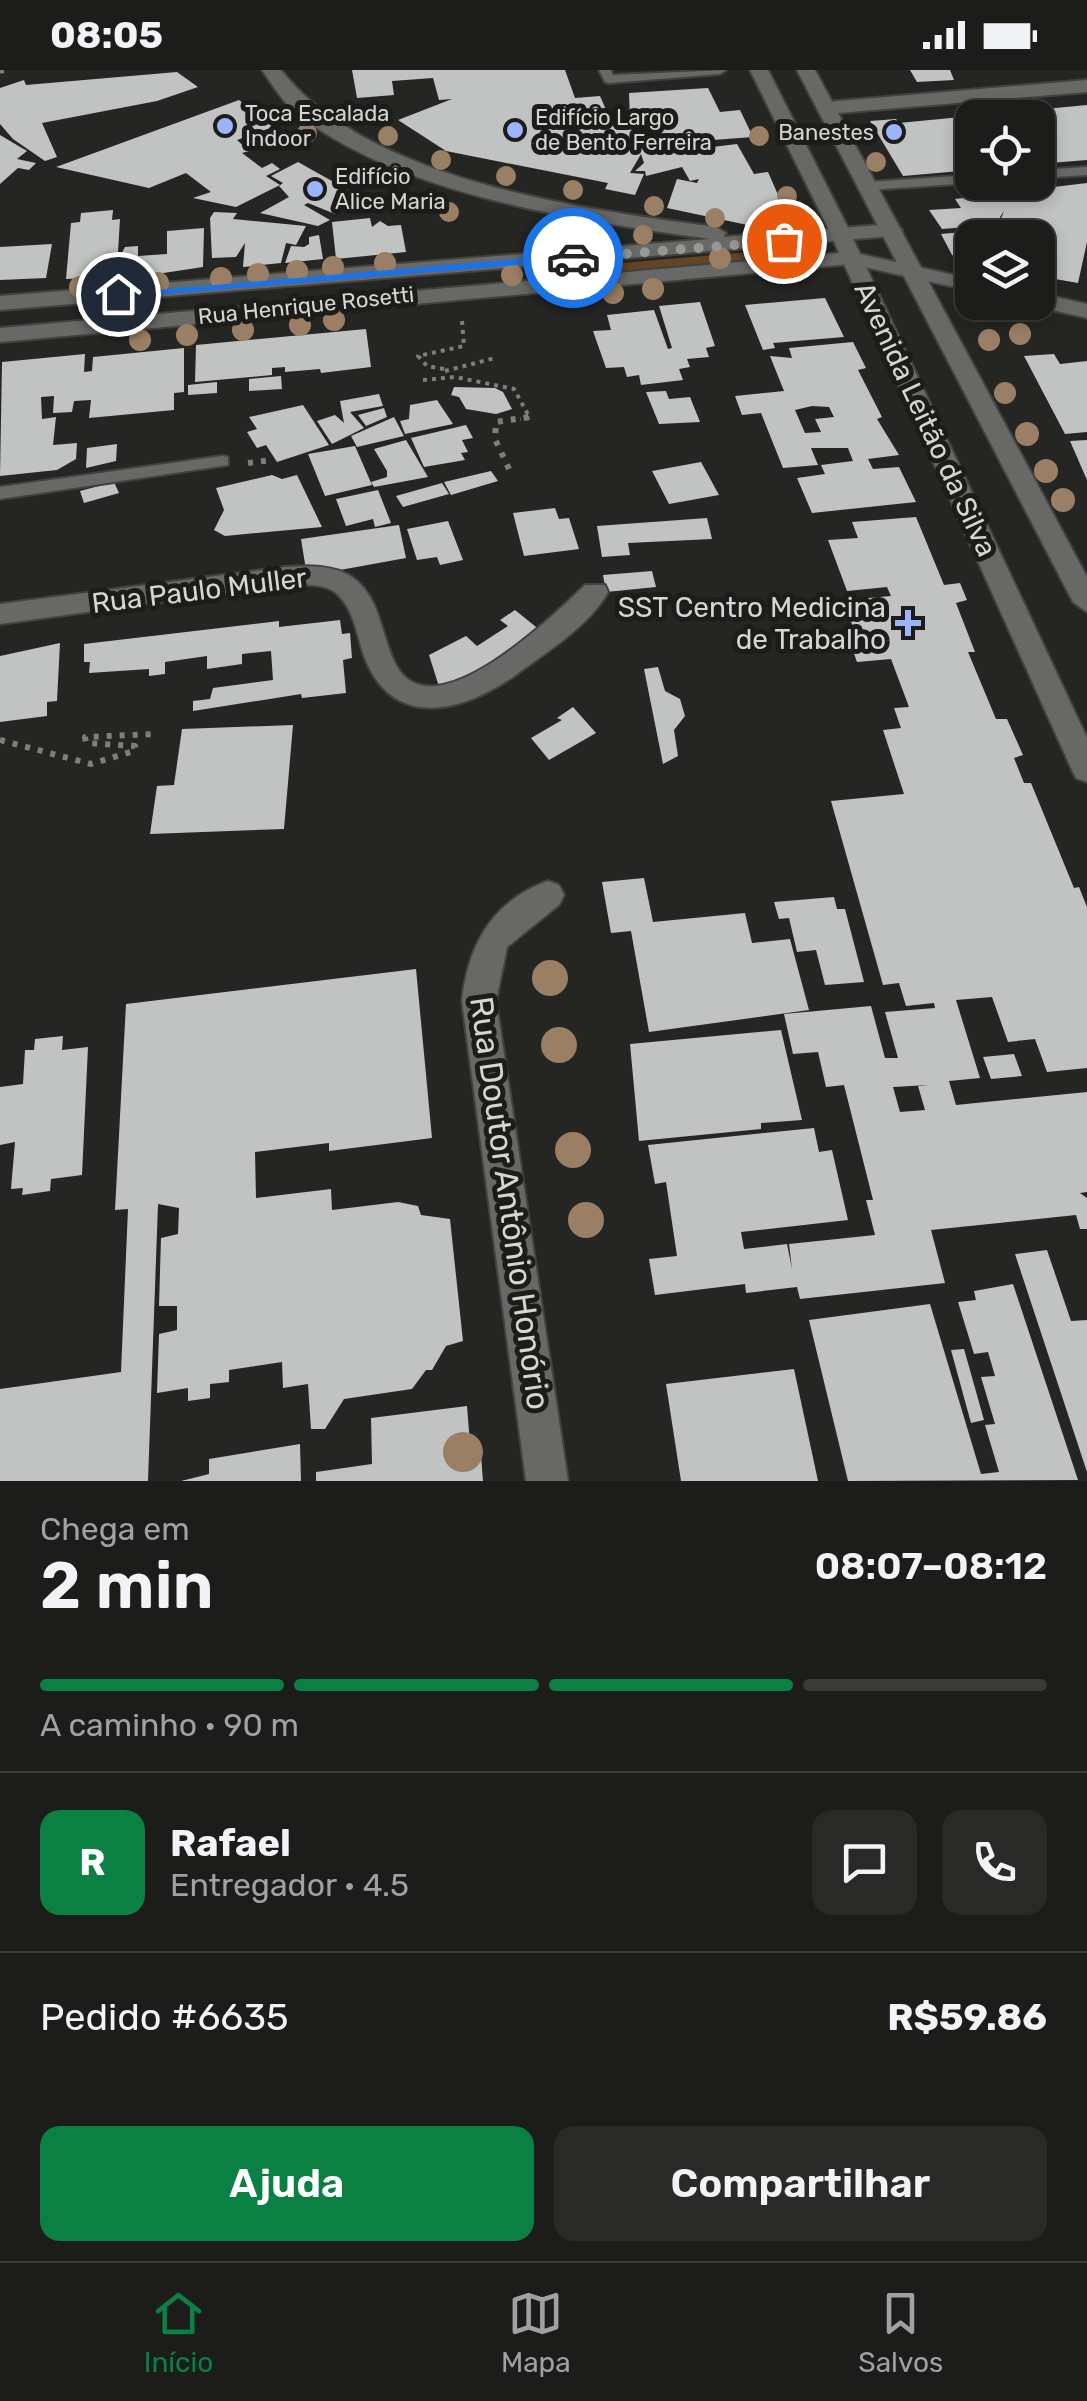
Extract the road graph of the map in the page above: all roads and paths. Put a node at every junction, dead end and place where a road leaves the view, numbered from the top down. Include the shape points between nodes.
1 (7, 70) edge
2 (270, 70) edge
3 (605, 70) edge
4 (720, 70) edge
5 (760, 70) edge
6 (806, 70) edge
7 (0, 72) edge
8 (1087, 86) edge
9 (827, 108) junction
10 (1087, 171) edge
11 (1055, 173) edge
12 (955, 180) edge
13 (868, 186) junction
14 (892, 230) junction
15 (840, 234) junction
16 (784, 241) junction
17 (851, 258) junction
18 (913, 272) junction
19 (955, 281) edge
20 (458, 290) junction
21 (0, 303) edge
22 (1055, 304) edge
23 (1087, 311) edge
24 (0, 334) edge
25 (495, 358) dead end
26 (444, 369) junction
27 (222, 461) dead end
28 (510, 469) dead end
29 (0, 493) edge
30 (595, 592) dead end
31 (1087, 602) edge
32 (0, 614) edge
33 (156, 734) dead end
34 (0, 740) edge
35 (1087, 770) edge
36 (548, 896) dead end
37 (547, 1481) edge

1 - 7 path
2 - 16 street via 280,90 317,119 396,162 612,217
3 - 4 lane via 609,79
5 - 15 street, Avenida Leitão da Silva
6 - 9 street, Avenida Leitão da Silva
8 - 9 street
9 - 13 street, Avenida Leitão da Silva
10 - 11 lane
12 - 13 lane
13 - 14 street, Avenida Leitão da Silva
14 - 15 street, Rua Henrique Rosetti
14 - 18 street, Avenida Leitão da Silva
15 - 16 street, Rua Henrique Rosetti
15 - 17 street, Avenida Leitão da Silva
16 - 21 street, Rua Henrique Rosetti
17 - 18 street, Rua Henrique Rosetti
17 - 20 street, Rua Henrique Rosetti
17 - 35 street, Avenida Leitão da Silva
18 - 19 street, Rua Henrique Rosetti
18 - 31 street, Avenida Leitão da Silva
20 - 24 street, Rua Henrique Rosetti
20 - 26 path via 464,346 418,356
22 - 23 street
25 - 26 path
26 - 28 path via 423,380 455,377 518,394 530,418 496,422
27 - 29 lane
30 - 32 street, Rua Paulo Muller via 516,660 439,698 403,692 389,678 356,598 342,583 320,576
33 - 34 path via 85,737 86,743 135,746 91,764
36 - 37 street, Rua Doutor Antônio Honório via 497,928 482,959 479,1000

